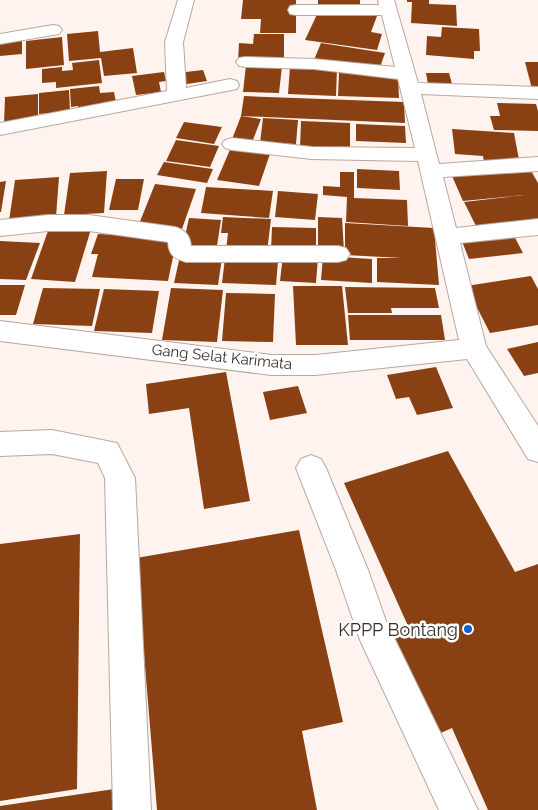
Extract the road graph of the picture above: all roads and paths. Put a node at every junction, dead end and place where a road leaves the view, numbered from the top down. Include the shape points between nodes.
1 (186, 0) edge
2 (387, 5) edge
3 (296, 10) dead end
4 (53, 30) dead end
5 (0, 39) edge
6 (245, 62) dead end
7 (408, 81) junction
8 (230, 85) dead end
9 (538, 93) edge
10 (177, 96) junction
11 (0, 129) edge
12 (232, 144) dead end
13 (428, 163) junction
14 (538, 164) edge
15 (538, 227) edge
16 (0, 228) edge
17 (447, 237) junction
18 (338, 254) dead end
19 (0, 331) edge
20 (474, 348) junction
21 (0, 444) edge
22 (538, 450) edge
23 (311, 468) dead end
24 (132, 810) edge
25 (459, 810) edge

1 - 10 street via 174,42
2 - 3 street
2 - 7 street
4 - 5 street
6 - 7 street via 314,64
7 - 9 street
7 - 13 street
8 - 10 street
10 - 11 street
12 - 13 street
13 - 14 street
13 - 17 street
15 - 17 street
16 - 18 street via 89,223 175,235 179,239 180,252 186,254
17 - 20 street
19 - 20 street, Gang Selat Karimata via 271,365 316,365
20 - 22 street
21 - 24 street via 52,442 107,452 120,478
23 - 25 street via 372,628

